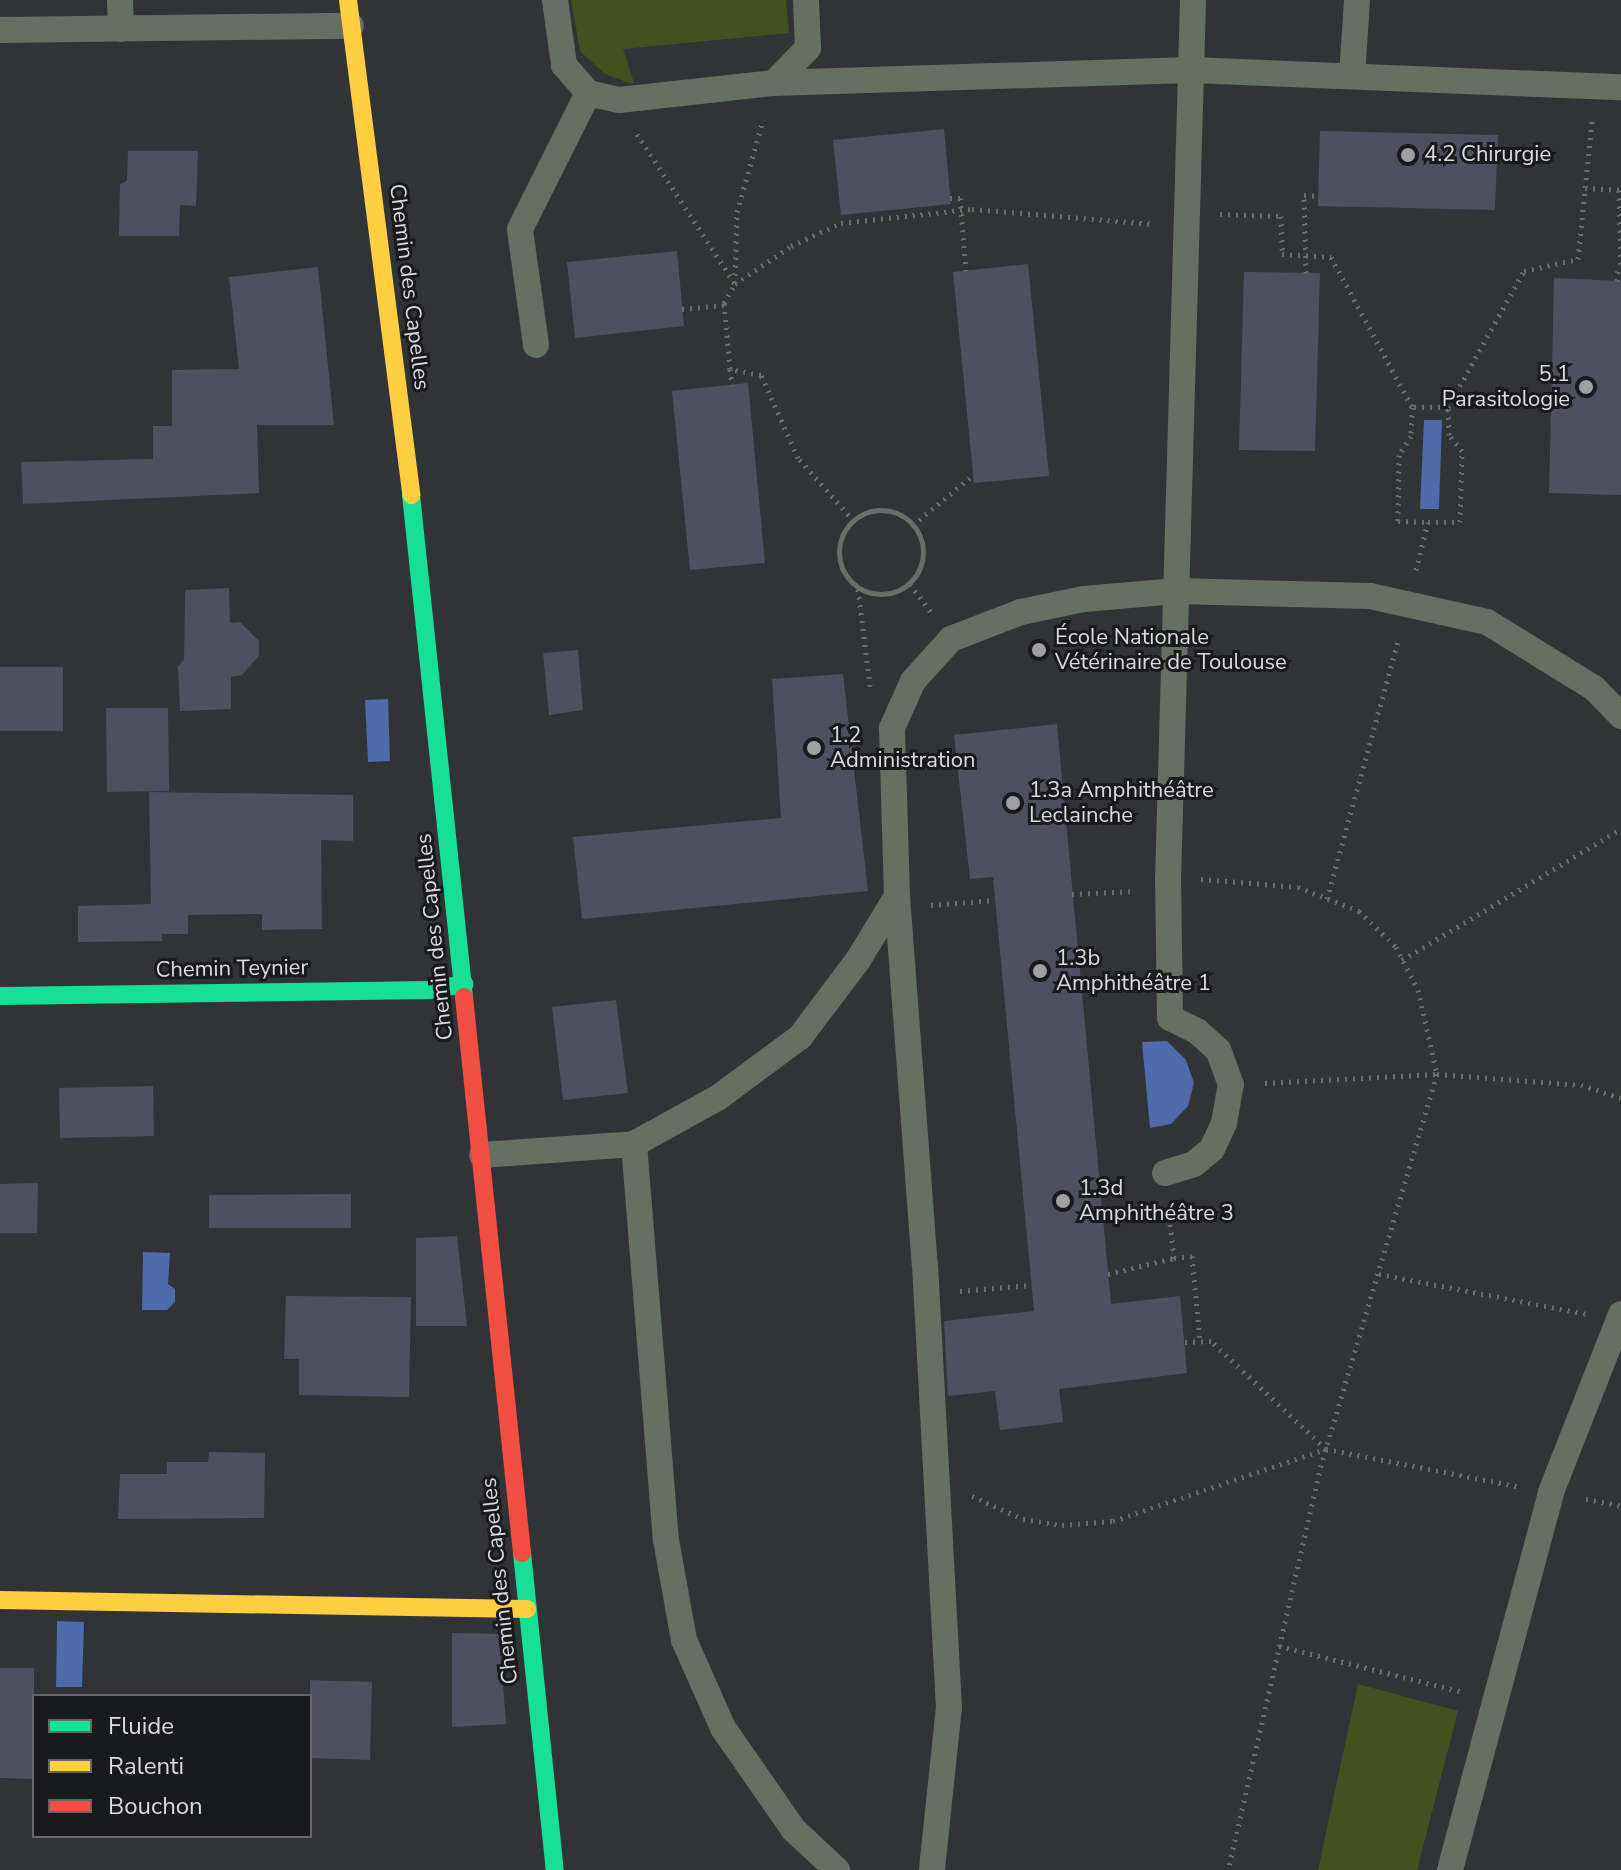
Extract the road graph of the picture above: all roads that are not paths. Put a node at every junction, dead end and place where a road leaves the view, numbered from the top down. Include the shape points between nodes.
1 (120, 0) edge
2 (348, 0) edge
3 (555, 0) edge
4 (806, 0) edge
5 (1193, 0) edge
6 (1357, 0) edge
7 (351, 26) junction
8 (121, 29) junction
9 (0, 30) edge
10 (1191, 70) junction
11 (1352, 76) junction
12 (774, 83) junction
13 (1608, 87) edge
14 (588, 93) junction
15 (536, 345) dead end
16 (1177, 591) junction
17 (1621, 716) edge
18 (897, 896) junction
19 (464, 984) junction
20 (0, 996) edge
21 (634, 1144) junction
22 (482, 1155) junction
23 (1165, 1173) dead end
24 (1620, 1317) edge
25 (0, 1600) edge
26 (527, 1609) junction
27 (555, 1870) edge
28 (837, 1870) edge
29 (932, 1870) edge
30 (1450, 1870) edge

1 - 8 lane
2 - 7 street, Chemin des Capelles
3 - 14 lane via 564,65
4 - 12 lane via 808,48
5 - 10 lane
6 - 11 lane
7 - 8 lane
7 - 19 street, Chemin des Capelles via 417,540
8 - 9 lane
10 - 11 lane
10 - 12 lane
10 - 16 lane
11 - 13 lane
12 - 14 lane via 619,100
14 - 15 lane via 520,229
16 - 17 lane via 1370,596 1487,622 1594,688
16 - 18 lane via 1052,605 951,639 913,681 892,728
16 - 23 lane via 1168,880 1170,1018 1197,1031 1218,1050 1231,1085 1224,1123 1212,1149 1194,1164
18 - 21 lane via 858,960 800,1037 719,1097
18 - 29 lane via 949,1707
19 - 20 street, Chemin Teynier via 430,990
19 - 22 street, Chemin des Capelles
21 - 22 lane
21 - 28 lane via 666,1540 684,1640 723,1728 794,1830
22 - 26 street, Chemin des Capelles
24 - 30 lane via 1551,1492
25 - 26 street
26 - 27 street, Chemin des Capelles

